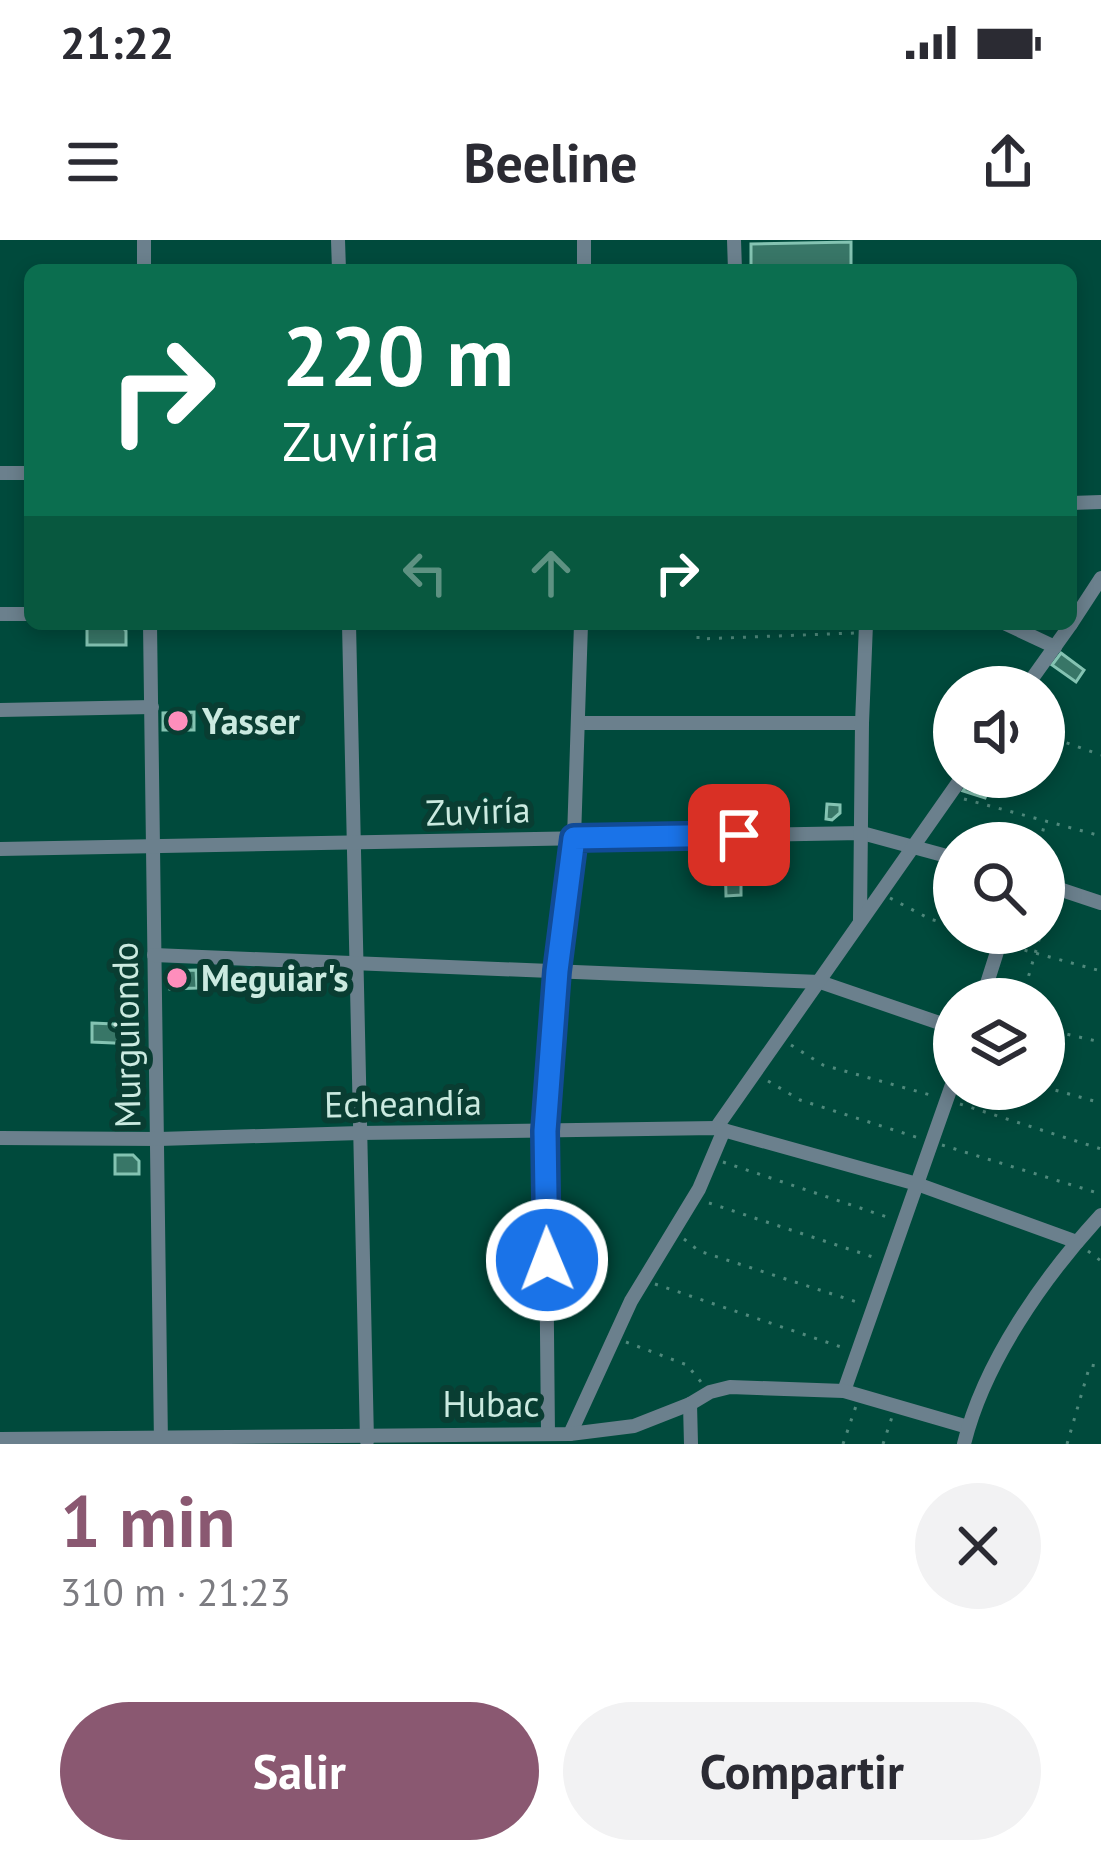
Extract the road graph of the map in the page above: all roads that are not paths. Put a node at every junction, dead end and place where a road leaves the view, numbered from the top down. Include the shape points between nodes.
1 (1101, 578) edge
2 (1077, 615) edge
3 (150, 630) edge
4 (350, 630) edge
5 (580, 630) edge
6 (866, 630) edge
7 (1019, 630) edge
8 (1067, 630) edge
9 (1055, 647) junction
10 (1041, 666) edge
11 (152, 706) junction
12 (0, 710) edge
13 (579, 723) junction
14 (862, 723) junction
15 (948, 798) edge
16 (862, 833) junction
17 (574, 838) junction
18 (356, 844) junction
19 (154, 846) junction
20 (914, 847) junction
21 (0, 849) edge
22 (933, 852) edge
23 (1065, 891) edge
24 (1101, 903) edge
25 (860, 920) junction
26 (154, 955) junction
27 (359, 963) junction
28 (557, 971) junction
29 (820, 982) junction
30 (933, 1021) edge
31 (943, 1110) edge
32 (720, 1129) junction
33 (545, 1131) junction
34 (360, 1132) junction
35 (0, 1138) edge
36 (159, 1139) junction
37 (916, 1184) junction
38 (1101, 1215) edge
39 (1077, 1242) junction
40 (852, 1393) junction
41 (690, 1404) junction
42 (968, 1427) junction
43 (548, 1434) junction
44 (570, 1434) junction
45 (0, 1438) edge
46 (161, 1440) edge
47 (368, 1440) edge
48 (691, 1444) edge
49 (964, 1444) edge

1 - 2 street
3 - 11 street, Murguiondo
4 - 18 street
5 - 13 street
6 - 14 street
7 - 9 street
8 - 9 street
9 - 10 street
11 - 12 street
11 - 19 street, Murguiondo
13 - 14 street
13 - 17 street
14 - 16 street
15 - 20 street
16 - 17 street, Zuviría
16 - 20 street, Zuviría
16 - 25 street
17 - 18 street, Zuviría
17 - 28 street
18 - 19 street, Zuviría
18 - 27 street
19 - 21 street, Zuviría
19 - 26 street, Murguiondo
20 - 22 street, Zuviría
20 - 25 street
23 - 24 street
25 - 29 street
26 - 27 street
26 - 36 street, Murguiondo
27 - 28 street
27 - 34 street
28 - 29 street
28 - 33 street
29 - 30 street
29 - 32 street
31 - 37 street
32 - 33 street, Echeandía
32 - 37 street, Echeandía
32 - 44 street via 694,1198 644,1280
33 - 34 street, Echeandía
33 - 43 street
34 - 36 street, Echeandía
34 - 47 street
35 - 36 street, Echeandía
36 - 46 street, Murguiondo
37 - 39 street, Echeandía
37 - 40 street via 857,1353
38 - 39 street
39 - 42 street via 1011,1335
40 - 41 street, Hubac via 730,1388
40 - 42 street, Hubac
41 - 44 street, Hubac via 634,1426
41 - 48 street
42 - 49 street
43 - 44 street, Hubac
43 - 47 street, Hubac
45 - 46 street, Hubac
46 - 47 street, Hubac

